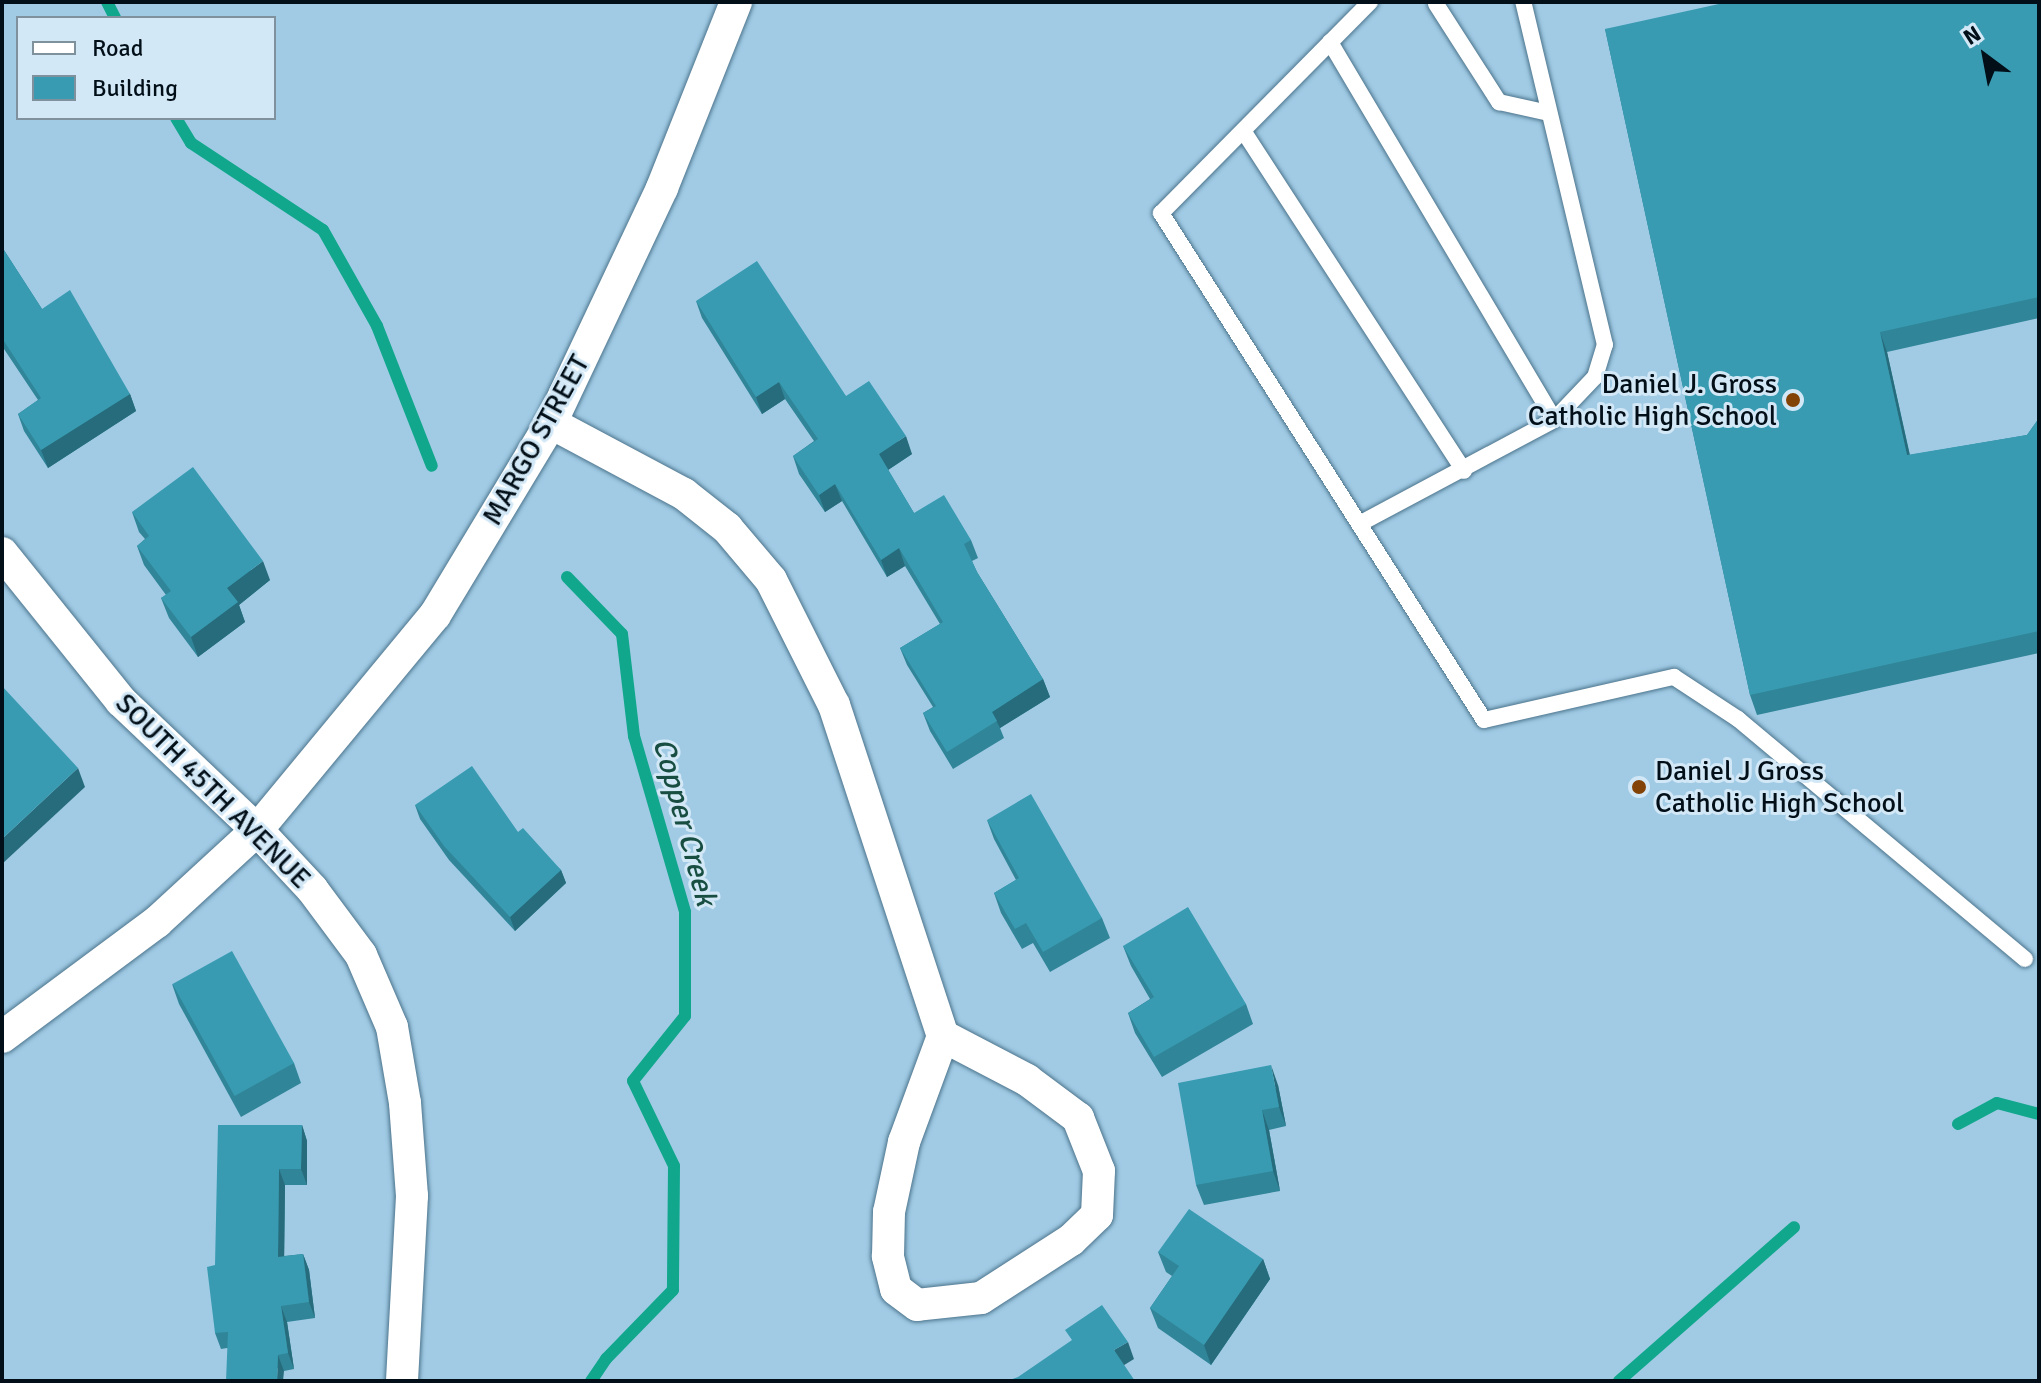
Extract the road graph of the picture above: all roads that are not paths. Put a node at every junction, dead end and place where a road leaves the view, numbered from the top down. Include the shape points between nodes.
1 (736, 2) edge
2 (1370, 2) edge
3 (1523, 2) edge
4 (1436, 4) dead end
5 (1330, 42) junction
6 (1549, 113) junction
7 (1244, 132) junction
8 (1554, 420) junction
9 (551, 423) junction
10 (1464, 471) junction
11 (1361, 523) junction
12 (2, 553) edge
13 (257, 830) junction
14 (2025, 959) dead end
15 (943, 1036) junction
16 (2, 1037) edge
17 (402, 1381) edge

1 - 9 street, MARGO STREET via 662,188
2 - 5 lane
3 - 6 lane
4 - 6 lane via 1499,102
5 - 7 lane
5 - 8 lane
6 - 8 lane via 1605,345 1595,377
7 - 10 lane
7 - 11 lane via 1161,213
8 - 10 lane
9 - 13 street, MARGO STREET via 435,615
9 - 15 street via 684,494 727,528 771,580 834,705
10 - 11 lane
11 - 14 lane via 1484,720 1674,677 1738,719
12 - 13 street, SOUTH 45TH AVENUE via 121,701
13 - 16 street, MARGO STREET via 157,922
13 - 17 street, SOUTH 45TH AVENUE via 312,889 361,955 392,1027 412,1196
15 - 15 street via 904,1142 889,1212 888,1256 896,1289 917,1305 981,1298 1071,1240 1097,1215 1099,1171 1078,1118 1027,1080

